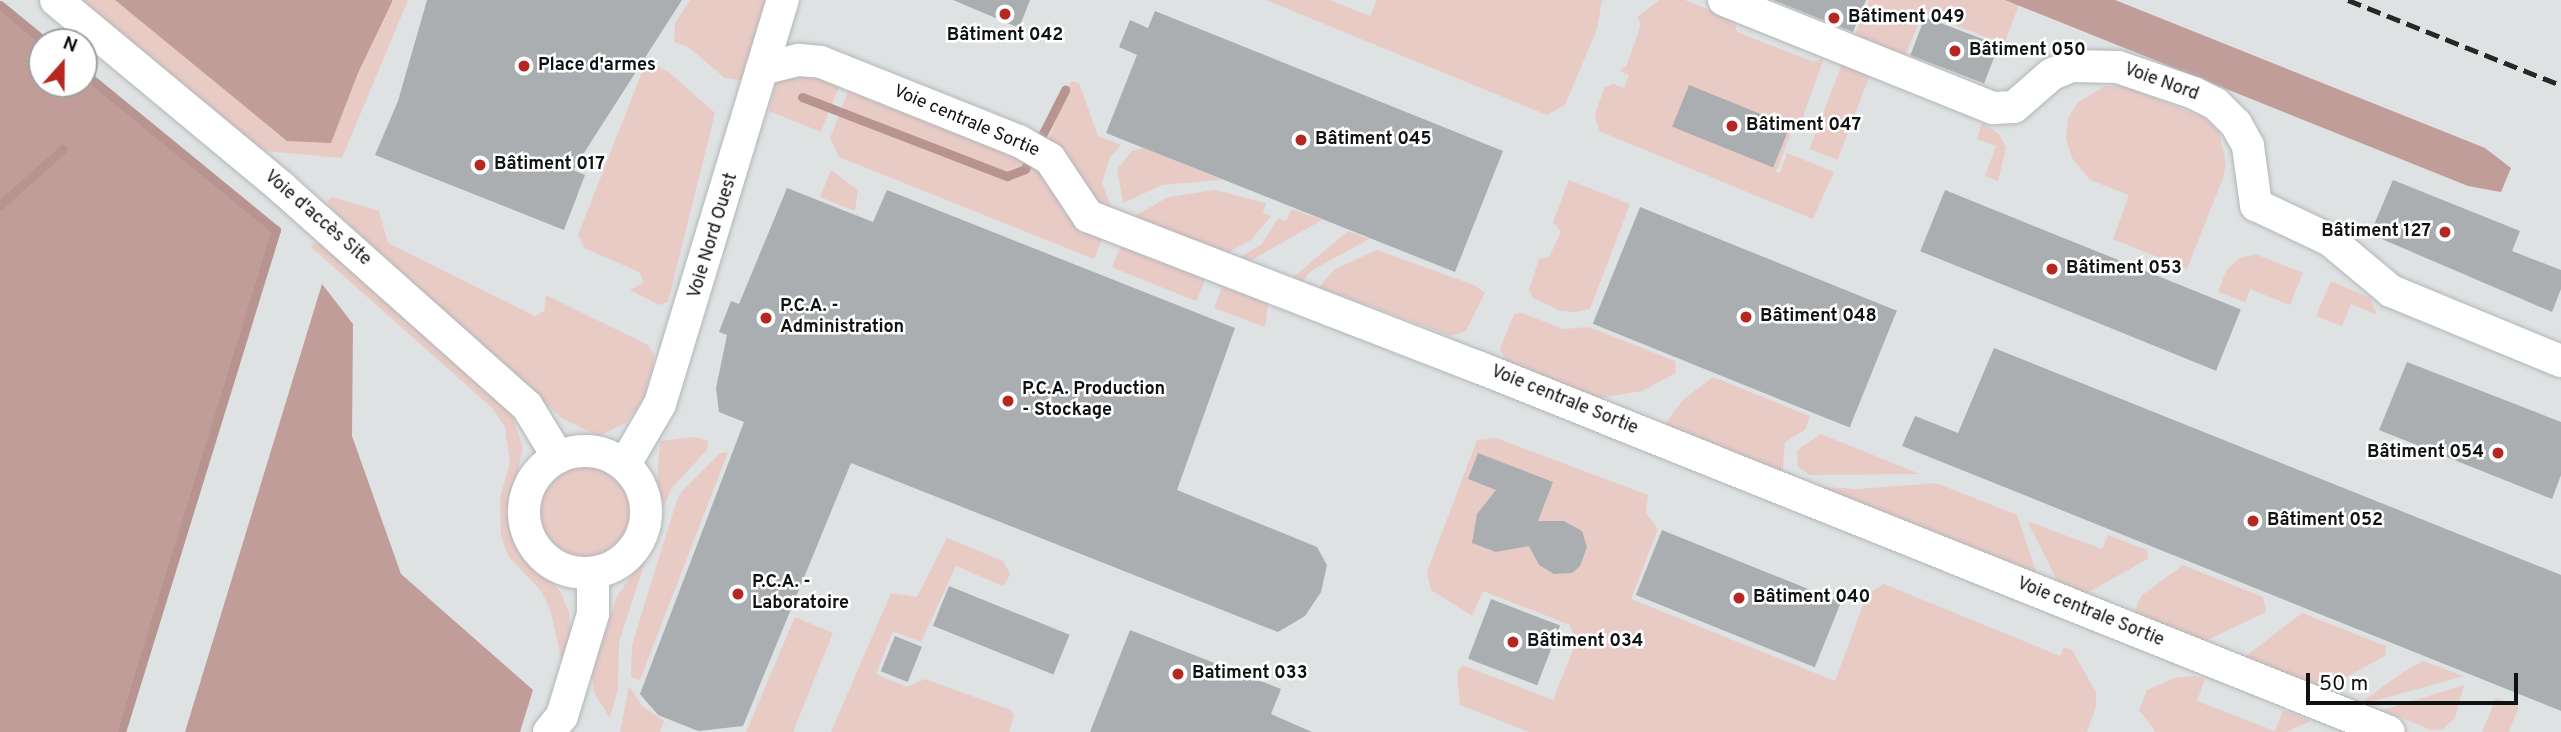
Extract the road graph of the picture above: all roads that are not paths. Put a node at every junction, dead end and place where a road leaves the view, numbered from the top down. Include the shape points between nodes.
1 (56, 0) edge
2 (783, 0) edge
3 (1724, 0) edge
4 (762, 69) junction
5 (2561, 361) edge
6 (558, 457) junction
7 (625, 464) junction
8 (593, 573) junction
9 (548, 732) edge
10 (2389, 732) edge

1 - 6 street, Voie d'accès Site via 281,187 527,406
2 - 4 street, Voie Nord Ouest
3 - 5 street, Voie Nord via 1993,108 2014,107 2052,74 2072,66 2118,67 2194,93 2216,104 2236,124 2248,146 2256,205 2330,240 2391,291
4 - 7 street, Voie Nord Ouest via 660,404
4 - 10 street, Voie centrale Sortie via 799,60 821,62 1038,150 1088,216
6 - 7 street via 593,451
6 - 8 street via 534,477 527,491 524,514 529,537 548,561 562,569
7 - 8 street via 639,482 646,521 628,556
8 - 9 street via 593,614 562,716

